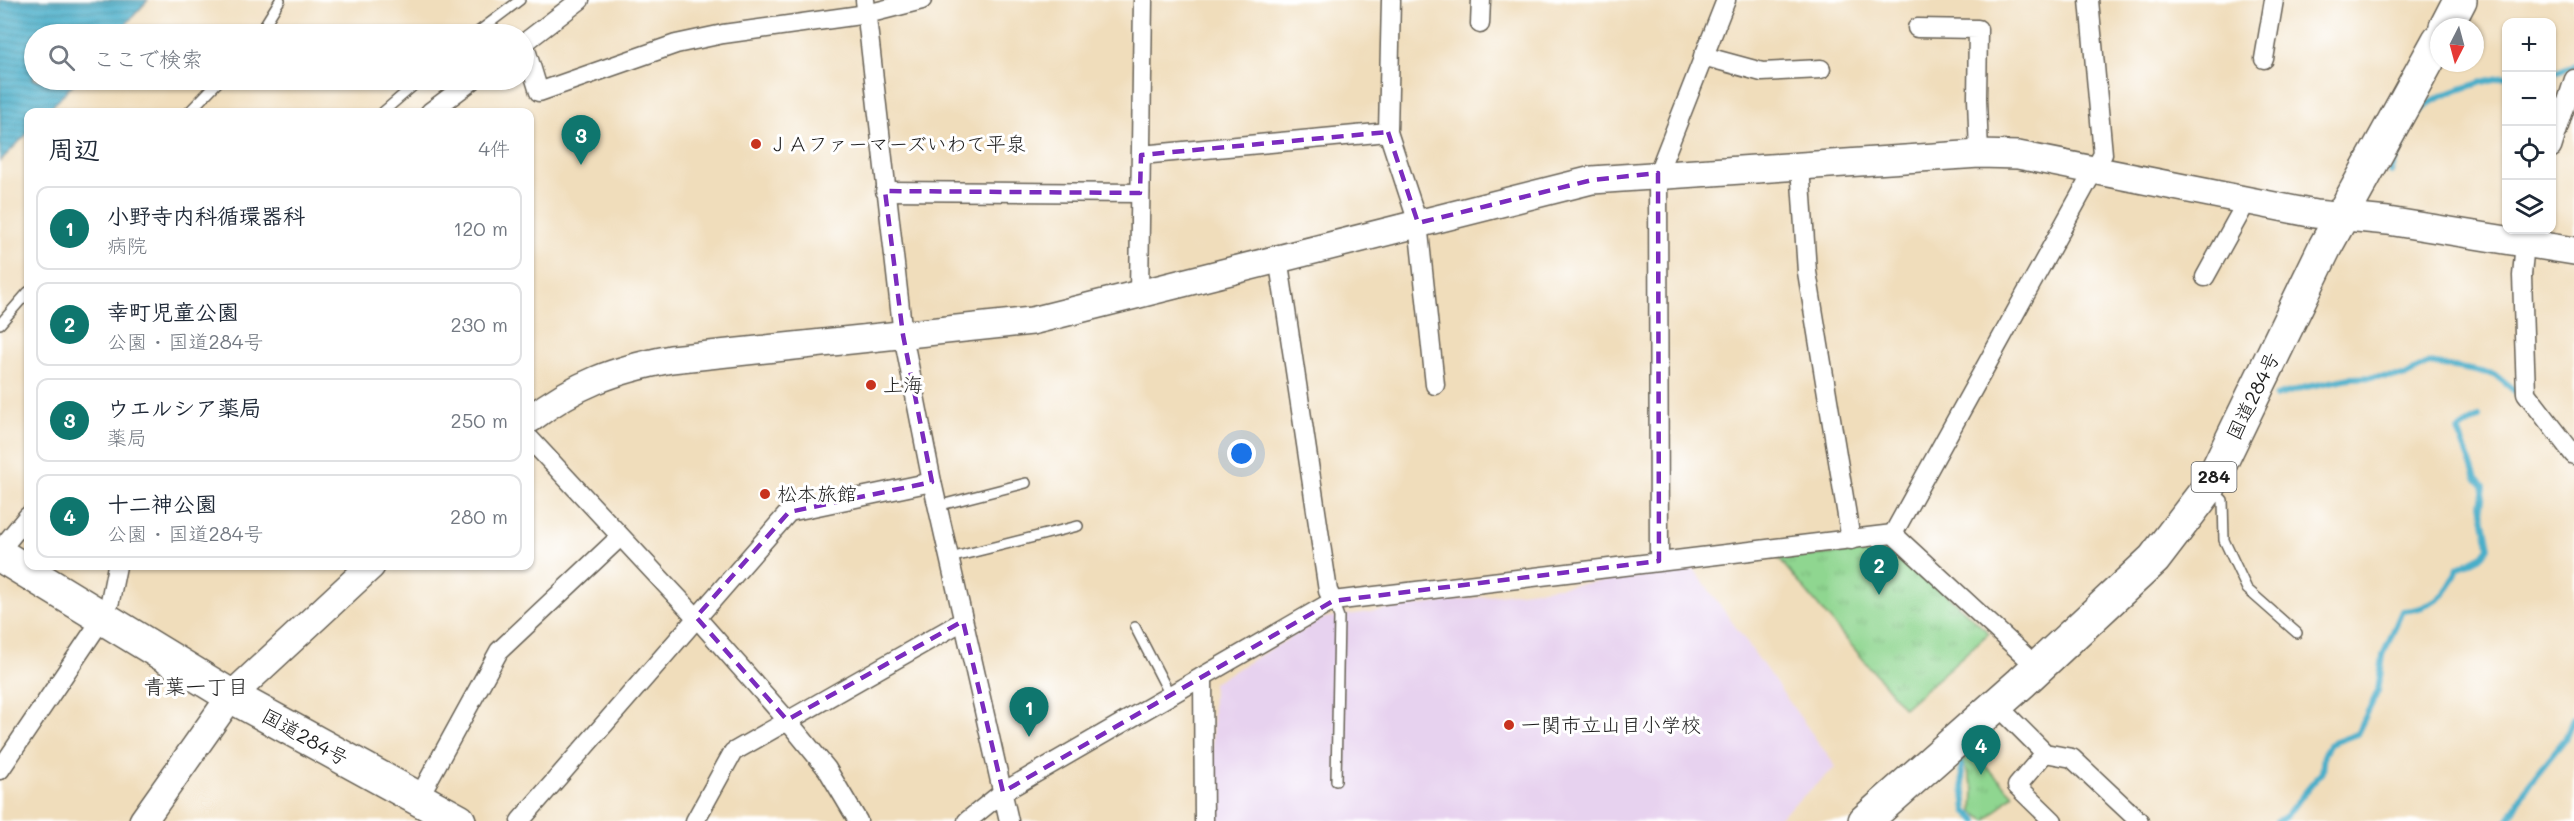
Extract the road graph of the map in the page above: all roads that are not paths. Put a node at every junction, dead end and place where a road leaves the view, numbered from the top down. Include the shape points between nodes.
1 (279, 0) edge
2 (519, 0) edge
3 (580, 0) edge
4 (921, 0) edge
5 (1143, 0) edge
6 (1391, 0) edge
7 (1481, 0) edge
8 (1726, 0) edge
9 (2089, 0) edge
10 (2274, 0) edge
11 (2460, 0) edge
12 (866, 7) edge
13 (2451, 18) edge
14 (265, 24) edge
15 (488, 24) edge
16 (1480, 24) dead end
17 (1917, 28) dead end
18 (534, 35) edge
19 (1703, 56) junction
20 (2430, 57) edge
21 (2264, 59) dead end
22 (1821, 69) dead end
23 (534, 76) edge
24 (2574, 79) edge
25 (210, 90) edge
26 (408, 90) edge
27 (460, 90) edge
28 (193, 108) edge
29 (388, 108) edge
30 (435, 108) edge
31 (1388, 132) junction
32 (2556, 135) edge
33 (1980, 154) junction
34 (1141, 155) junction
35 (1800, 166) junction
36 (2096, 168) junction
37 (1658, 173) junction
38 (885, 191) junction
39 (1140, 193) junction
40 (2247, 201) junction
41 (2343, 218) junction
42 (1418, 223) junction
43 (2524, 236) edge
44 (2574, 251) edge
45 (1278, 257) junction
46 (2205, 277) dead end
47 (1139, 294) junction
48 (24, 297) edge
49 (0, 324) edge
50 (903, 335) junction
51 (1435, 385) dead end
52 (534, 416) edge
53 (534, 443) edge
54 (2574, 455) edge
55 (932, 482) junction
56 (1026, 483) dead end
57 (2209, 487) junction
58 (937, 506) junction
59 (24, 521) edge
60 (1078, 526) dead end
61 (1893, 534) junction
62 (620, 537) junction
63 (1851, 540) junction
64 (0, 550) edge
65 (0, 555) edge
66 (950, 558) junction
67 (1659, 561) junction
68 (24, 569) edge
69 (26, 570) edge
70 (116, 570) edge
71 (367, 570) edge
72 (1333, 602) junction
73 (104, 616) junction
74 (696, 617) junction
75 (963, 621) junction
76 (1135, 627) dead end
77 (2297, 633) dead end
78 (2038, 668) junction
79 (1203, 676) junction
80 (1170, 695) junction
81 (231, 696) junction
82 (1997, 705) junction
83 (787, 720) junction
84 (2045, 753) junction
85 (0, 770) edge
86 (1336, 781) dead end
87 (1003, 792) junction
88 (418, 799) junction
89 (451, 819) edge
90 (143, 821) edge
91 (520, 821) edge
92 (695, 821) edge
93 (858, 821) edge
94 (967, 821) edge
95 (1010, 821) edge
96 (1204, 821) edge
97 (1865, 821) edge
98 (2052, 821) edge
99 (2139, 821) edge

1 - 14 lane
2 - 15 lane
3 - 18 street
4 - 12 street
5 - 34 street
6 - 31 street
7 - 16 street
8 - 19 street
9 - 36 street via 2103,154
10 - 21 street
11 - 13 highway
12 - 23 street via 676,44 539,92
12 - 38 street
17 - 33 street via 1978,29
19 - 22 street via 1762,72
19 - 37 street
20 - 41 highway, 国道284号 / 284
24 - 32 street
25 - 28 lane
26 - 29 lane
27 - 30 street
31 - 34 street
31 - 42 street
33 - 35 street
33 - 36 street via 2018,154
34 - 39 street
35 - 37 street
35 - 63 street via 1807,272
36 - 40 street
36 - 61 street
37 - 42 street via 1592,180
37 - 67 street
38 - 39 street
38 - 50 street
39 - 47 street
40 - 41 street
40 - 46 street
41 - 43 street
41 - 57 highway, 国道284号 / 284
42 - 45 street
42 - 51 street
43 - 44 street
43 - 54 street via 2526,393
45 - 47 street
45 - 72 street via 1328,591
47 - 50 street via 1032,321
48 - 49 lane
50 - 52 street via 671,359 630,367 592,380 557,398
50 - 55 street
53 - 62 street
55 - 58 street
55 - 74 street via 789,512
56 - 58 lane
57 - 77 lane via 2223,500 2224,540 2247,589
57 - 78 highway, 国道284号 / 284 via 2154,559
58 - 66 street
59 - 64 street
60 - 66 lane
61 - 63 street
61 - 78 street
62 - 74 street
62 - 88 street via 499,651
63 - 67 street
65 - 68 highway, 国道284号
66 - 75 street
67 - 72 street
69 - 73 highway, 国道284号
70 - 73 street
71 - 81 street
72 - 79 street
72 - 86 lane via 1339,616
73 - 81 highway, 国道284号
73 - 85 street
74 - 83 street
74 - 91 street
75 - 83 street
75 - 87 street
76 - 80 lane
78 - 82 highway, 国道284号 / 284
79 - 80 street
79 - 96 street
80 - 87 street
81 - 88 highway, 国道284号
81 - 90 street
82 - 84 street
82 - 97 highway, 国道284号 / 284
83 - 92 street via 733,753
83 - 93 street via 827,769
84 - 98 street via 2017,786
84 - 99 street via 2072,758
87 - 94 street
87 - 95 street
88 - 89 highway, 国道284号

